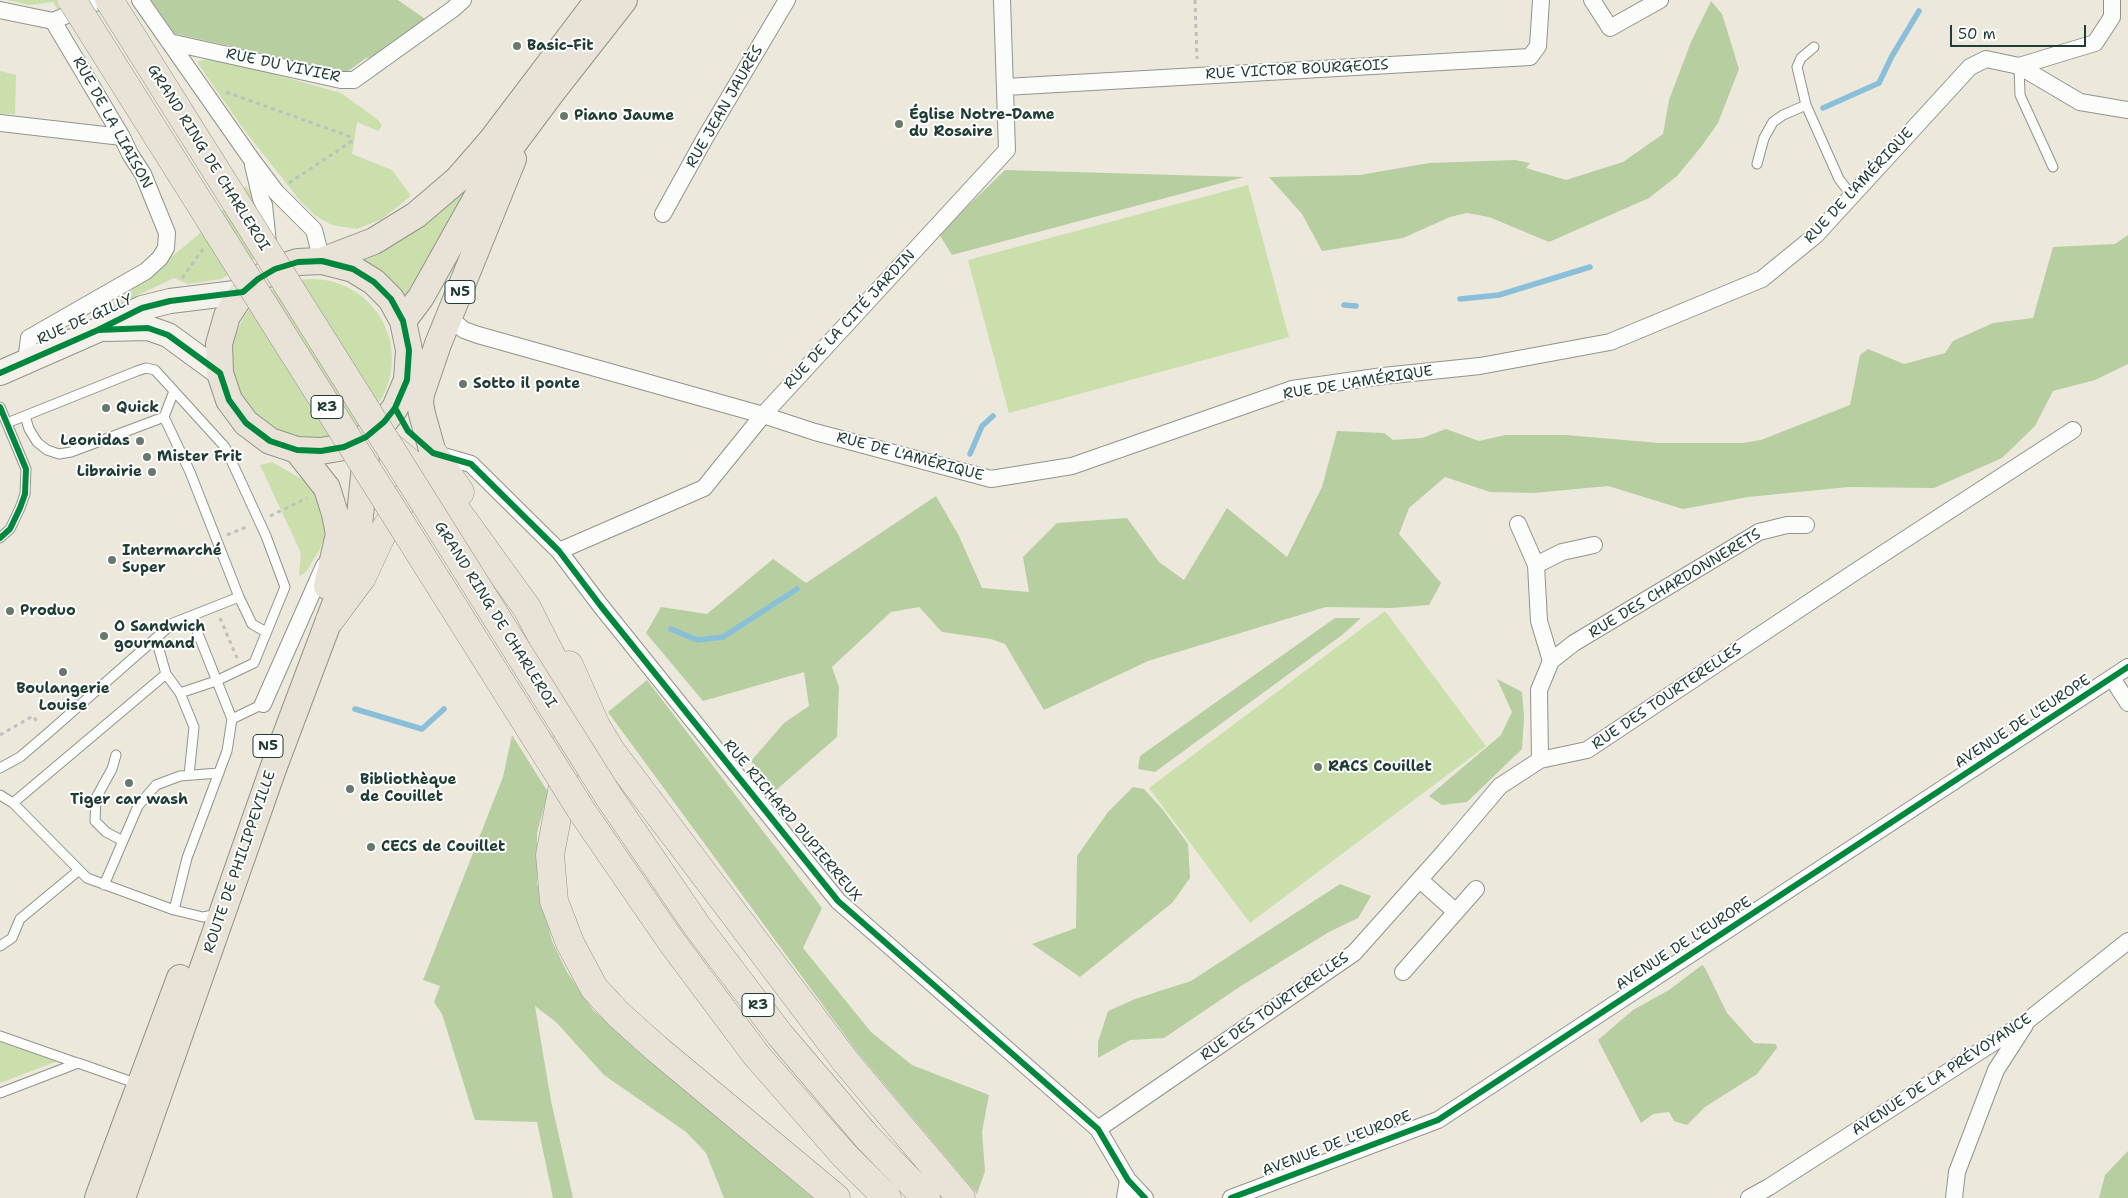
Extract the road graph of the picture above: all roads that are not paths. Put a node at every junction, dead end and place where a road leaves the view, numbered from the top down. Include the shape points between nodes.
1 (72, 0) edge
2 (102, 0) edge
3 (108, 0) edge
4 (140, 0) edge
5 (463, 0) edge
6 (598, 0) edge
7 (624, 0) edge
8 (787, 0) edge
9 (1002, 0) edge
10 (1541, 0) edge
11 (1592, 0) edge
12 (1660, 0) edge
13 (2112, 0) edge
14 (0, 10) edge
15 (54, 21) junction
16 (168, 42) junction
17 (1814, 47) dead end
18 (2019, 66) junction
19 (1005, 87) junction
20 (1806, 105) junction
21 (2128, 110) edge
22 (0, 123) edge
23 (522, 134) junction
24 (122, 137) junction
25 (252, 160) junction
26 (1757, 164) dead end
27 (2053, 167) dead end
28 (1852, 196) junction
29 (663, 214) dead end
30 (322, 261) junction
31 (275, 269) junction
32 (243, 292) junction
33 (449, 318) junction
34 (403, 321) junction
35 (98, 330) junction
36 (26, 361) junction
37 (0, 372) edge
38 (220, 373) junction
39 (424, 382) junction
40 (174, 391) junction
41 (398, 401) junction
42 (0, 407) edge
43 (763, 415) junction
44 (25, 416) junction
45 (164, 417) junction
46 (7, 423) junction
47 (2073, 430) dead end
48 (368, 435) junction
49 (297, 450) junction
50 (433, 453) junction
51 (441, 489) junction
52 (1518, 524) dead end
53 (1806, 525) dead end
54 (338, 534) junction
55 (0, 538) edge
56 (1594, 545) dead end
57 (559, 551) junction
58 (1536, 565) junction
59 (239, 597) junction
60 (191, 616) junction
61 (330, 620) junction
62 (266, 632) junction
63 (156, 638) junction
64 (1551, 661) junction
65 (2128, 667) edge
66 (166, 674) junction
67 (2112, 678) junction
68 (216, 681) junction
69 (180, 694) junction
70 (2128, 703) edge
71 (263, 704) joint
72 (232, 719) junction
73 (116, 754) dead end
74 (1540, 760) junction
75 (0, 768) edge
76 (219, 772) junction
77 (189, 775) junction
78 (0, 794) edge
79 (13, 803) junction
80 (123, 841) junction
81 (78, 871) junction
82 (1420, 880) junction
83 (104, 885) junction
84 (1476, 889) dead end
85 (174, 910) junction
86 (1456, 912) junction
87 (213, 915) junction
88 (2128, 941) edge
89 (0, 946) edge
90 (1403, 972) dead end
91 (2027, 1021) junction
92 (0, 1036) edge
93 (78, 1063) junction
94 (141, 1085) junction
95 (0, 1093) edge
96 (1098, 1129) junction
97 (1128, 1180) junction
98 (98, 1198) edge
99 (122, 1198) edge
100 (836, 1198) edge
101 (886, 1198) edge
102 (926, 1198) edge
103 (961, 1198) edge
104 (1125, 1198) edge
105 (1145, 1198) edge
106 (1232, 1198) edge
107 (1750, 1198) edge
108 (1954, 1198) edge

1 - 101 highway, GRAND RING DE CHARLEROI / R3, bridge via 582,813 671,941 757,1056
2 - 15 street
3 - 102 highway, GRAND RING DE CHARLEROI / R3, bridge via 609,797 697,926 780,1035 867,1137
4 - 16 street
5 - 16 street, RUE DU VIVIER via 354,80 341,80
6 - 30 main road via 491,141 457,180 416,215 374,241
7 - 23 main road, N5
8 - 29 street, RUE JEAN JAURÈS
9 - 19 street, RUE DE LA CITÉ JARDIN
10 - 19 street, RUE VICTOR BOURGEOIS via 1538,46 1530,57
11 - 12 street via 1610,28
13 - 18 street via 2112,17 2095,44
14 - 15 street
15 - 24 street, RUE DE LA LIAISON
16 - 25 street
17 - 20 lane via 1801,58 1797,68
18 - 21 street, RUE DE L'AMÉRIQUE via 2080,102
18 - 27 lane via 2020,95
18 - 28 street, RUE DE L'AMÉRIQUE via 1986,59 1970,67
19 - 43 street, RUE DE LA CITÉ JARDIN via 1007,150
20 - 26 lane via 1773,122 1764,138
20 - 28 lane via 1839,179
22 - 24 street
23 - 33 main road, N5
23 - 34 main road, N5 via 487,179 422,297
24 - 36 street, RUE DE LA LIAISON via 143,174 167,233 166,248 146,271 29,338
25 - 30 street via 276,192 314,230
25 - 31 street
28 - 43 street, RUE DE L'AMÉRIQUE via 1816,235 1762,279 1610,342 1480,366 1292,389 1072,466 991,478 815,432
30 - 31 main road via 298,262
30 - 34 main road via 353,269 374,282 391,299
31 - 32 main road
32 - 35 main road, RUE DE GILLY via 170,301 142,308
32 - 38 main road via 227,316 219,344
33 - 39 main road, N5
33 - 43 street, RUE DE L'AMÉRIQUE via 464,330 478,335
34 - 41 main road via 409,350 407,380
35 - 36 main road, RUE DE GILLY
35 - 38 main road via 154,330 168,335
36 - 37 main road, RUE DE GILLY
38 - 49 main road via 230,400 246,423 270,441
39 - 41 main road
39 - 50 main road, N5 via 420,403
40 - 44 lane via 156,370 146,368
40 - 45 lane
40 - 62 lane via 225,447 266,536 285,587
41 - 48 main road via 384,422
41 - 50 main road via 408,431
42 - 46 lane
43 - 57 street, RUE DE LA CITÉ JARDIN via 704,488
44 - 45 lane via 37,442 58,454
44 - 46 lane
45 - 59 lane via 190,472
46 - 55 lane via 26,469 26,486 15,520
47 - 74 street, RUE DES TOURTERELLES via 1587,750
48 - 49 main road via 344,447 321,451
48 - 51 highway via 398,452
48 - 61 main road, ROUTE DE PHILIPPEVILLE / N5 via 357,546
49 - 54 main road, ROUTE DE PHILIPPEVILLE / N5 via 327,488
50 - 57 street, RUE RICHARD DUPIERREUX via 471,464
50 - 103 highway via 550,621 596,726 611,751 846,1062
51 - 61 highway via 422,487 405,496 385,528 362,577
51 - 100 highway via 527,608 562,684 568,731 562,791 550,855 554,901 570,943 594,988 657,1049
52 - 58 street
53 - 64 street, RUE DES CHARDONNERETS via 1787,525 1759,532
54 - 71 street
54 - 87 main road, ROUTE DE PHILIPPEVILLE / N5 via 325,593
56 - 58 street via 1562,552
57 - 96 street, RUE RICHARD DUPIERREUX via 838,901
58 - 64 street via 1540,620
59 - 60 lane
59 - 62 lane via 252,624
60 - 63 lane via 173,623
60 - 68 lane
61 - 87 main road, ROUTE DE PHILIPPEVILLE / N5
62 - 68 lane via 254,663
63 - 66 lane
63 - 75 lane via 20,757
64 - 74 street via 1540,690
65 - 67 street, AVENUE DE L'EUROPE
66 - 69 lane
66 - 79 lane
67 - 70 street
67 - 106 street, AVENUE DE L'EUROPE via 1438,1120
68 - 69 lane
68 - 72 lane
69 - 77 lane via 194,727
71 - 72 lane
72 - 76 lane via 227,750
73 - 80 lane via 112,769 96,798 95,821 106,832
74 - 82 street, RUE DES TOURTERELLES via 1500,786
76 - 77 lane
76 - 85 lane via 187,858
77 - 80 lane via 156,785 138,806
78 - 79 lane
79 - 81 lane
80 - 83 lane
81 - 83 lane
81 - 89 lane via 20,919 12,938
82 - 86 street
82 - 96 street, RUE DES TOURTERELLES via 1354,954
83 - 85 lane
84 - 86 street
85 - 87 lane
86 - 90 street
87 - 94 main road, ROUTE DE PHILIPPEVILLE / N5
87 - 99 main road, ROUTE DE PHILIPPEVILLE / N5
88 - 91 street, AVENUE DE LA PRÉVOYANCE
91 - 107 street, AVENUE DE LA PRÉVOYANCE
91 - 108 street via 1996,1070 1957,1172
92 - 93 lane
93 - 94 lane
93 - 95 lane
94 - 98 main road, ROUTE DE PHILIPPEVILLE / N5
96 - 97 street, RUE RICHARD DUPIERREUX
97 - 104 street
97 - 105 street, RUE RICHARD DUPIERREUX

